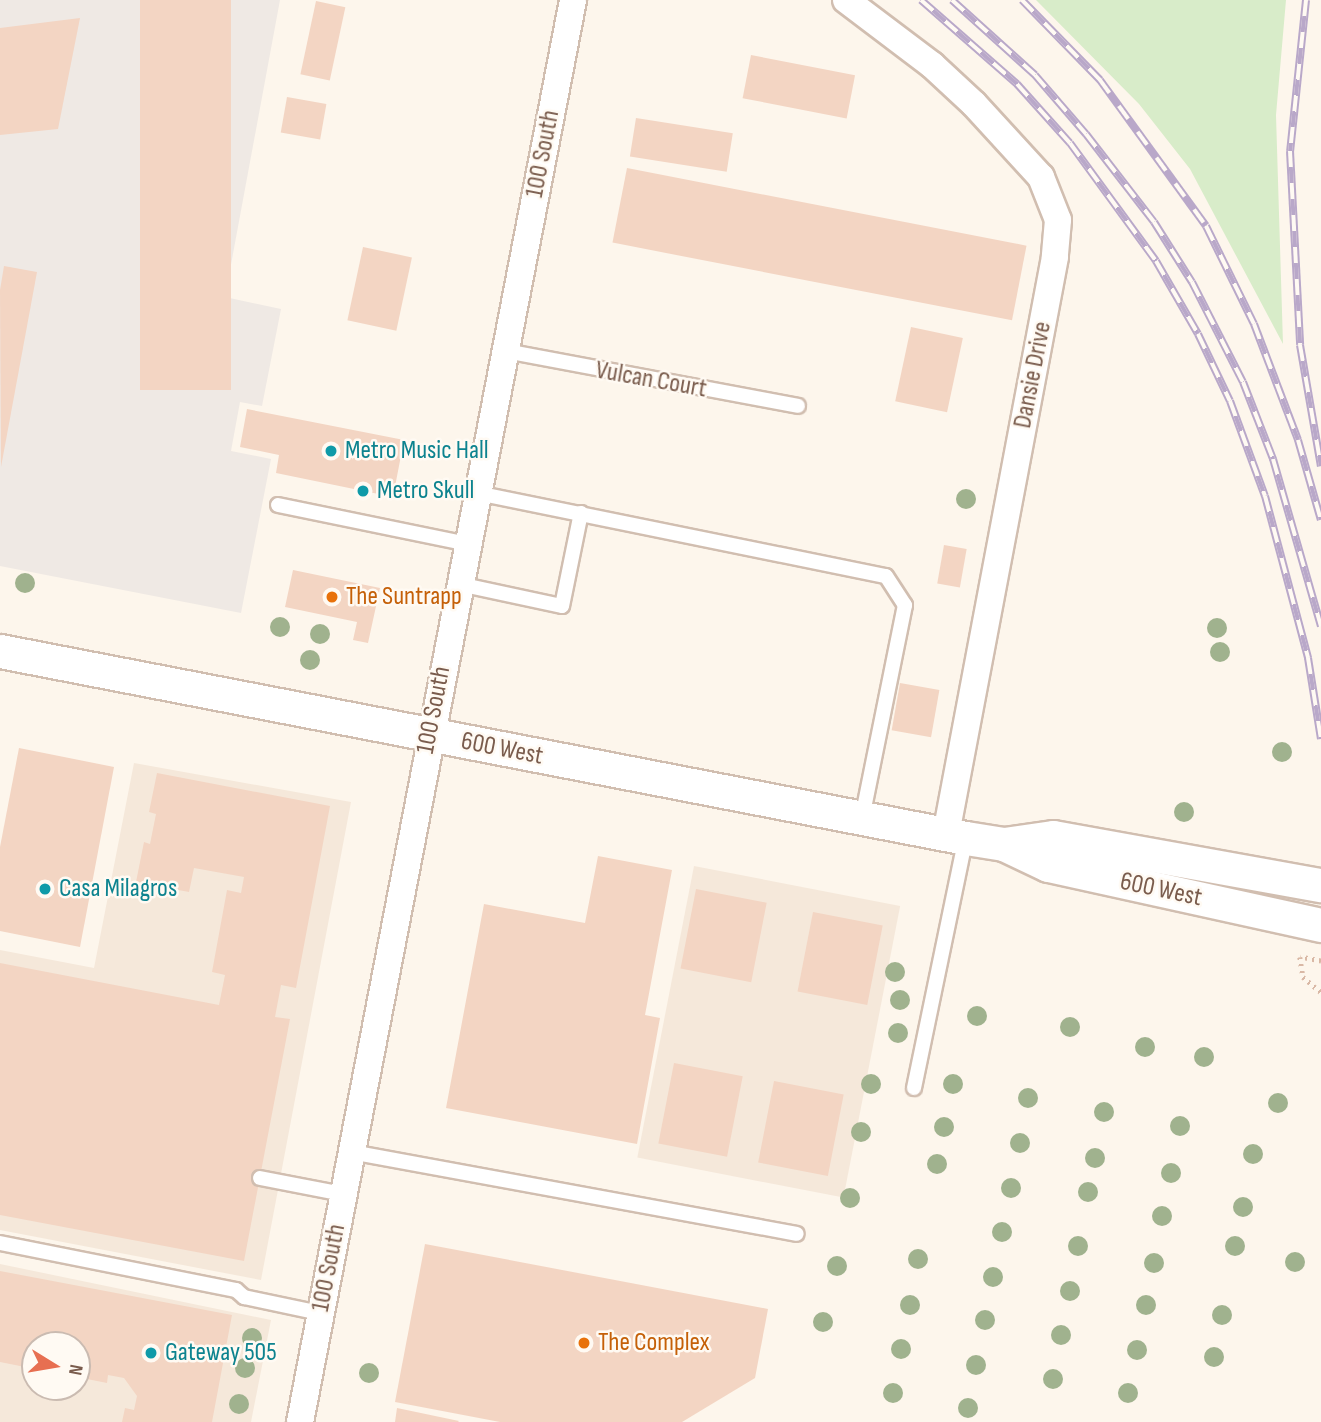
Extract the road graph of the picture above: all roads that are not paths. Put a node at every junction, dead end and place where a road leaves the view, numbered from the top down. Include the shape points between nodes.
1 (573, 0) edge
2 (846, 0) edge
3 (505, 351) junction
4 (798, 406) dead end
5 (477, 493) junction
6 (278, 505) dead end
7 (581, 513) junction
8 (468, 544) junction
9 (459, 584) junction
10 (2, 658) edge
11 (429, 735) junction
12 (862, 818) junction
13 (956, 836) junction
14 (1004, 844) junction
15 (1321, 884) edge
16 (1321, 925) edge
17 (914, 1088) dead end
18 (351, 1152) junction
19 (260, 1178) dead end
20 (342, 1194) junction
21 (797, 1234) dead end
22 (0, 1243) edge
23 (320, 1313) junction
24 (300, 1422) edge

1 - 3 street, 100 South
2 - 13 street, Dansie Drive via 932,65 1010,141 1041,177 1058,220
3 - 4 lane, Vulcan Court
3 - 5 street, 100 South
5 - 7 lane
5 - 8 street, 100 South
6 - 8 lane
7 - 9 lane via 562,606
7 - 12 lane via 886,576 905,605
8 - 9 street, 100 South
9 - 11 street, 100 South
10 - 11 street, 600 West
11 - 12 street, 600 West
11 - 18 street, 100 South
12 - 13 street, 600 West
13 - 14 street, 600 West
13 - 17 lane
14 - 15 street, 600 West via 1053,837
14 - 16 street, 600 West via 1048,865
18 - 20 street, 100 South
18 - 21 lane
19 - 20 lane
20 - 23 street, 100 South
22 - 23 lane via 236,1290 244,1297
23 - 24 street, 100 South

